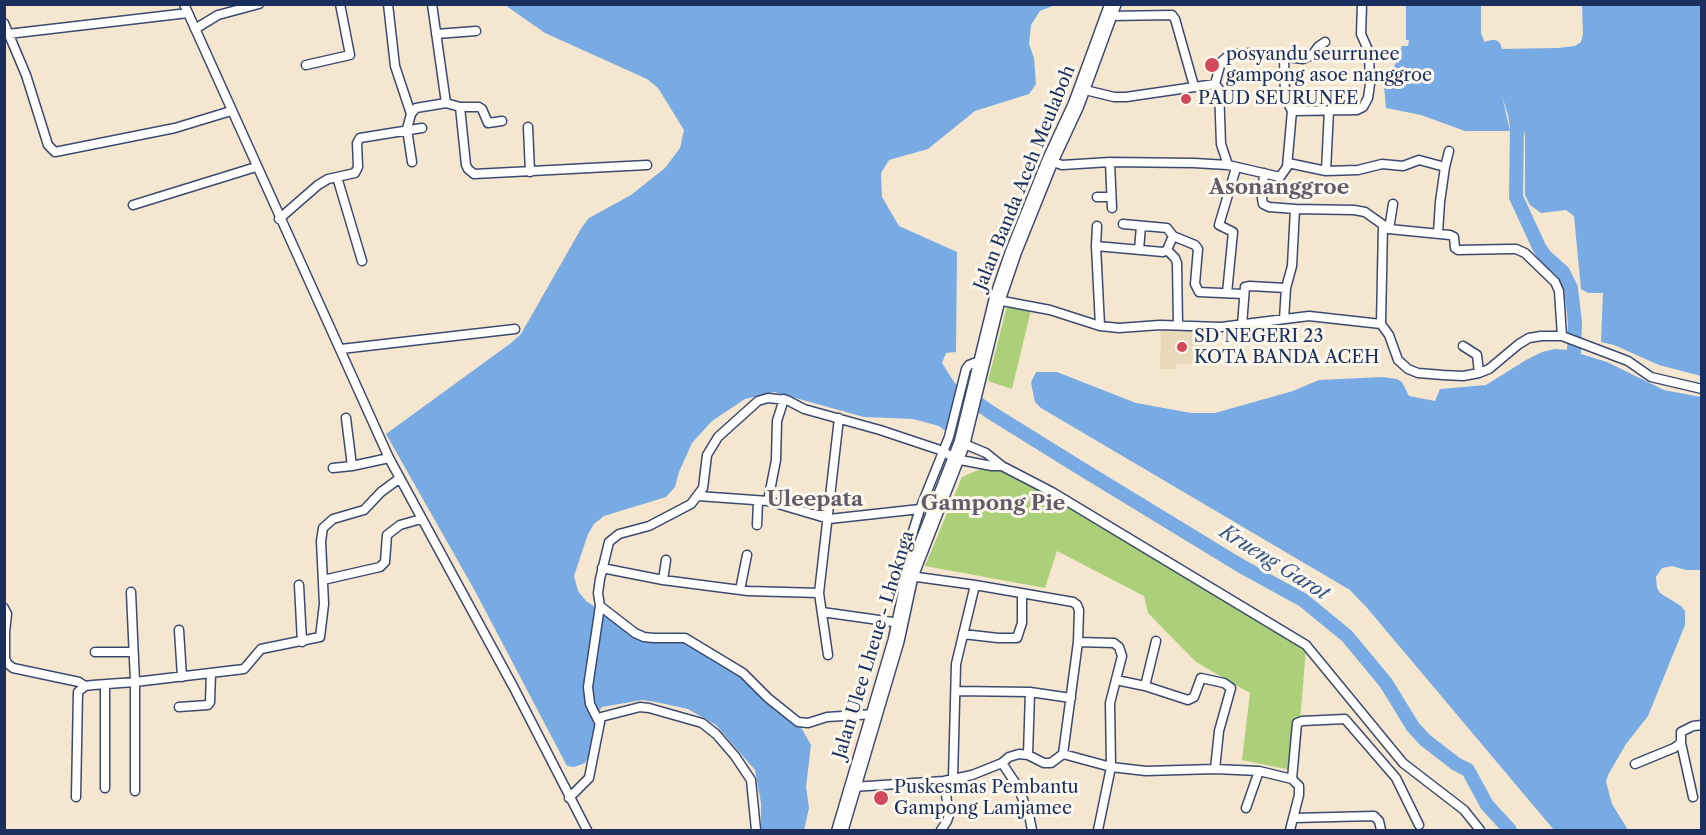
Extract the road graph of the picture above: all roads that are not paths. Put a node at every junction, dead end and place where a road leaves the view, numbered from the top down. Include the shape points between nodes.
1 (259, 4) edge
2 (340, 4) edge
3 (388, 4) edge
4 (432, 4) edge
5 (1362, 4) edge
6 (186, 9) edge
7 (1111, 10) edge
8 (4, 23) edge
9 (195, 29) junction
10 (476, 31) dead end
11 (8, 34) junction
12 (436, 34) junction
13 (1325, 42) dead end
14 (1284, 57) junction
15 (306, 65) dead end
16 (1215, 84) junction
17 (1194, 87) junction
18 (1082, 89) junction
19 (446, 103) junction
20 (460, 107) junction
21 (1329, 110) junction
22 (231, 111) junction
23 (1292, 111) junction
24 (411, 114) junction
25 (502, 121) dead end
26 (528, 127) dead end
27 (422, 128) dead end
28 (407, 129) junction
29 (1449, 151) dead end
30 (1050, 161) junction
31 (412, 162) dead end
32 (1110, 162) junction
33 (1288, 163) junction
34 (647, 165) dead end
35 (256, 166) junction
36 (1232, 167) junction
37 (1445, 167) junction
38 (1326, 171) junction
39 (530, 172) junction
40 (1264, 173) junction
41 (337, 177) junction
42 (1097, 197) dead end
43 (1111, 197) junction
44 (1393, 204) dead end
45 (133, 205) dead end
46 (1112, 208) dead end
47 (1295, 209) junction
48 (279, 219) junction
49 (1124, 224) dead end
50 (1097, 226) dead end
51 (1141, 226) junction
52 (1386, 227) junction
53 (1438, 233) junction
54 (1173, 236) junction
55 (1096, 246) junction
56 (1139, 250) junction
57 (1167, 250) junction
58 (362, 261) dead end
59 (1286, 288) junction
60 (1227, 293) junction
61 (1243, 294) junction
62 (997, 300) junction
63 (1284, 319) junction
64 (1381, 324) junction
65 (1178, 325) junction
66 (1242, 325) junction
67 (1100, 326) junction
68 (515, 329) dead end
69 (1565, 337) junction
70 (1463, 346) dead end
71 (341, 350) junction
72 (1479, 373) junction
73 (1701, 389) edge
74 (784, 399) junction
75 (346, 418) dead end
76 (839, 418) junction
77 (958, 439) junction
78 (949, 455) junction
79 (389, 458) junction
80 (352, 466) junction
81 (1002, 466) junction
82 (333, 468) dead end
83 (400, 478) junction
84 (698, 496) junction
85 (758, 501) junction
86 (768, 501) junction
87 (920, 509) junction
88 (422, 519) junction
89 (829, 519) junction
90 (757, 525) dead end
91 (747, 555) dead end
92 (666, 560) dead end
93 (602, 568) junction
94 (910, 576) junction
95 (323, 580) junction
96 (663, 580) junction
97 (299, 585) dead end
98 (975, 585) junction
99 (741, 590) junction
100 (131, 592) dead end
101 (819, 593) junction
102 (1022, 594) junction
103 (600, 607) junction
104 (4, 608) edge
105 (822, 612) junction
106 (900, 623) junction
107 (179, 630) dead end
108 (963, 634) junction
109 (1156, 641) dead end
110 (302, 642) junction
111 (1078, 642) junction
112 (95, 652) dead end
113 (133, 652) junction
114 (828, 654) dead end
115 (211, 673) junction
116 (182, 677) junction
117 (1116, 680) junction
118 (135, 682) junction
119 (105, 685) junction
120 (85, 686) junction
121 (1144, 686) junction
122 (956, 691) junction
123 (1030, 692) junction
124 (1071, 698) junction
125 (178, 707) dead end
126 (874, 714) junction
127 (599, 721) junction
128 (1701, 725) edge
129 (1681, 743) junction
130 (1028, 754) junction
131 (1063, 754) junction
132 (1002, 763) junction
133 (1635, 764) dead end
134 (1111, 766) junction
135 (1215, 770) junction
136 (1259, 771) junction
137 (953, 778) junction
138 (1292, 778) junction
139 (944, 781) junction
140 (105, 788) dead end
141 (852, 788) junction
142 (135, 791) dead end
143 (76, 797) dead end
144 (569, 798) junction
145 (1693, 798) dead end
146 (1246, 808) dead end
147 (1293, 818) junction
148 (1419, 825) dead end
149 (587, 831) edge
150 (756, 831) edge
151 (840, 831) edge
152 (941, 831) edge
153 (1032, 831) edge
154 (1098, 831) edge
155 (1290, 831) edge
156 (1381, 831) edge
157 (1480, 831) edge

1 - 9 street via 218,15
2 - 15 street via 350,55
3 - 24 street via 395,66
4 - 12 street
5 - 21 street via 1361,34 1369,52 1368,98 1357,110
6 - 9 street
6 - 11 street
7 - 17 street via 1172,15
7 - 18 highway, Jalan Banda Aceh Meulaboh
8 - 11 street
9 - 22 street
10 - 12 street
11 - 22 street via 26,75 48,145 55,152 175,128
12 - 19 street
13 - 14 street via 1312,56
14 - 16 street via 1230,54 1221,62
14 - 23 street via 1285,97
16 - 17 street
16 - 36 street via 1219,89 1221,144
17 - 18 street via 1126,97
18 - 30 highway, Jalan Banda Aceh Meulaboh
19 - 20 street
19 - 24 street via 416,108
20 - 25 street via 482,109 488,123
20 - 39 street via 470,172
21 - 23 street
21 - 38 street
22 - 35 street
23 - 33 street
24 - 28 street
26 - 39 street
27 - 28 street
28 - 31 street
28 - 41 street via 360,138 355,173
29 - 37 street
30 - 32 street via 1062,165
30 - 62 highway, Jalan Banda Aceh Meulaboh
32 - 36 street
32 - 43 street
33 - 38 street
33 - 40 street via 1280,177
34 - 39 street
35 - 45 street
35 - 48 street
36 - 40 street
36 - 60 street via 1219,225 1233,231
37 - 38 street via 1419,160 1403,166 1382,164
37 - 53 street
40 - 47 street via 1263,204
41 - 48 street via 318,184
41 - 58 street
42 - 43 street
43 - 46 street
44 - 52 street
47 - 52 street via 1365,212
47 - 59 street via 1292,266
48 - 71 street
49 - 51 street
50 - 55 street
51 - 54 street via 1167,228
51 - 56 street
52 - 53 street
52 - 64 street
53 - 69 street via 1454,237 1458,250 1516,249 1535,261 1556,282
54 - 57 street
54 - 60 street via 1198,249 1196,289
55 - 56 street
55 - 67 street
56 - 57 street
57 - 65 street via 1177,263
59 - 61 street via 1247,286
59 - 63 street
60 - 61 street
61 - 66 street
62 - 67 street via 1050,310
62 - 77 highway, Jalan Banda Aceh Meulaboh via 982,360 970,380
63 - 64 street via 1309,316
63 - 66 street
64 - 72 street via 1398,360 1408,369 1443,375
65 - 66 street
65 - 67 street
68 - 71 street
69 - 72 street via 1529,338
69 - 73 street via 1628,362 1651,377
70 - 72 street via 1477,355
71 - 79 street
74 - 76 street
74 - 84 street via 758,401 718,437 708,455
74 - 86 street via 777,421 776,460
75 - 80 street
76 - 78 street
76 - 89 street
77 - 78 highway, Jalan Ulee Lheue - Lhoknga
77 - 81 street
78 - 81 street
78 - 87 street
78 - 94 highway, Jalan Ulee Lheue - Lhoknga
79 - 80 street
79 - 83 street
80 - 82 street
81 - 157 street via 1306,645 1403,764 1464,810
83 - 88 street
83 - 95 street via 364,510 325,524 321,541
84 - 85 street
84 - 93 street via 691,504 649,526 619,534 610,541
85 - 86 street
85 - 90 street
86 - 89 street
87 - 89 street
87 - 94 street via 908,555
88 - 95 street via 400,525 387,535 386,562 380,567
88 - 144 street
89 - 101 street
91 - 99 street
92 - 96 street
93 - 96 street
93 - 103 street
94 - 98 street
94 - 106 highway, Jalan Ulee Lheue - Lhoknga
95 - 110 street via 321,634 317,639
96 - 99 street
97 - 110 street
98 - 102 street
98 - 108 street
99 - 101 street
100 - 113 street
101 - 105 street
102 - 108 street via 1022,623 1017,638
102 - 111 street via 1077,605
103 - 126 street via 644,637 685,638 696,644 743,673 798,722
103 - 127 street via 588,687
104 - 120 street via 8,664
105 - 106 street
105 - 114 street
106 - 126 highway, Jalan Ulee Lheue - Lhoknga
107 - 116 street
108 - 122 street via 956,664
109 - 121 street
110 - 115 street via 261,649 244,669
111 - 117 street via 1119,646 1122,656
111 - 124 street
112 - 113 street
113 - 118 street
115 - 116 street
115 - 125 street via 208,705
116 - 118 street
117 - 121 street
117 - 134 street via 1110,703
118 - 119 street
118 - 142 street
119 - 120 street
119 - 140 street
120 - 143 street via 76,696
121 - 135 street via 1188,700 1194,697 1201,678 1231,688 1219,731
122 - 123 street
122 - 137 street
123 - 124 street
123 - 130 street
124 - 131 street
126 - 141 highway, Jalan Ulee Lheue - Lhoknga
127 - 144 street via 589,778
127 - 150 street via 605,714 640,707 702,723 716,734 752,780
128 - 129 street via 1681,732
129 - 133 street
129 - 145 street
130 - 131 street via 1048,764
130 - 132 street via 1014,755
131 - 134 street
132 - 137 street
132 - 153 street via 1018,787
134 - 135 street via 1146,771
134 - 154 street
135 - 136 street
136 - 138 street
136 - 146 street
137 - 139 street
138 - 147 street via 1299,786
138 - 148 street via 1297,723 1345,719 1396,778
139 - 141 street
139 - 152 street via 949,815
141 - 151 highway, Jalan Ulee Lheue - Lhoknga
144 - 149 street
147 - 155 street
147 - 156 street via 1374,816

